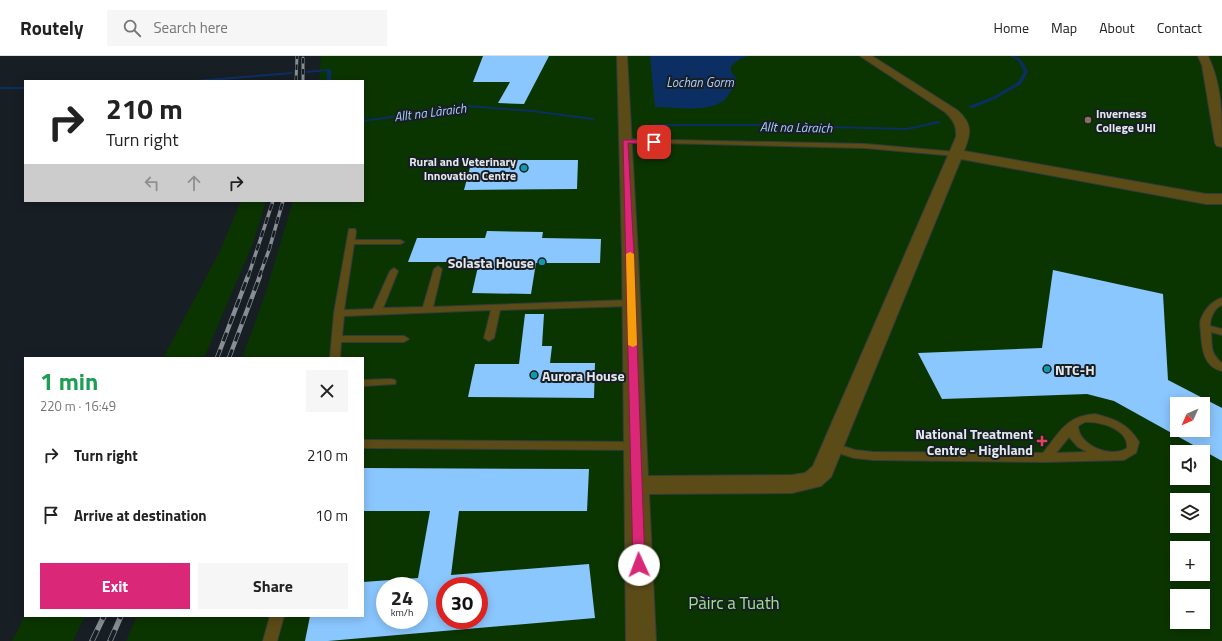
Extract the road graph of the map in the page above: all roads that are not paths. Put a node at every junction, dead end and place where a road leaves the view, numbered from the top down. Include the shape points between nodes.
1 (622, 56) edge
2 (865, 56) edge
3 (1202, 56) edge
4 (625, 142) junction
5 (1222, 144) edge
6 (956, 154) junction
7 (1222, 199) edge
8 (352, 231) dead end
9 (351, 242) junction
10 (400, 242) dead end
11 (438, 269) dead end
12 (394, 271) dead end
13 (1222, 301) edge
14 (631, 303) junction
15 (496, 307) junction
16 (427, 310) junction
17 (377, 311) junction
18 (339, 313) junction
19 (1205, 328) junction
20 (1222, 332) edge
21 (489, 338) dead end
22 (336, 339) junction
23 (404, 339) dead end
24 (335, 357) edge
25 (1222, 368) edge
26 (391, 382) dead end
27 (364, 383) edge
28 (1072, 426) junction
29 (364, 444) edge
30 (635, 446) junction
31 (832, 447) junction
32 (1112, 456) junction
33 (1046, 458) junction
34 (636, 485) junction
35 (277, 617) edge
36 (270, 641) edge
37 (641, 641) edge

1 - 4 street
2 - 6 street via 961,120 964,127 963,137
3 - 5 street via 1207,65
4 - 6 lane via 865,146
4 - 14 street
6 - 7 street via 1206,199
6 - 31 street
8 - 9 lane
9 - 10 lane
9 - 18 lane
11 - 16 lane
12 - 17 lane
13 - 19 lane via 1214,305 1205,320
14 - 15 lane
14 - 30 street
15 - 16 lane
15 - 21 lane
16 - 17 lane
17 - 18 lane
18 - 22 lane
19 - 20 lane
19 - 25 lane via 1207,351 1210,358
22 - 23 lane
22 - 24 lane
26 - 27 lane
28 - 32 lane via 1073,434 1083,445 1101,454
28 - 32 lane via 1077,421 1092,418 1120,427 1134,443 1133,449 1124,456
28 - 33 lane
29 - 30 lane
30 - 34 street
31 - 33 lane via 872,456
31 - 34 street via 823,471 812,480 792,484
32 - 33 lane
34 - 37 street
35 - 36 lane

